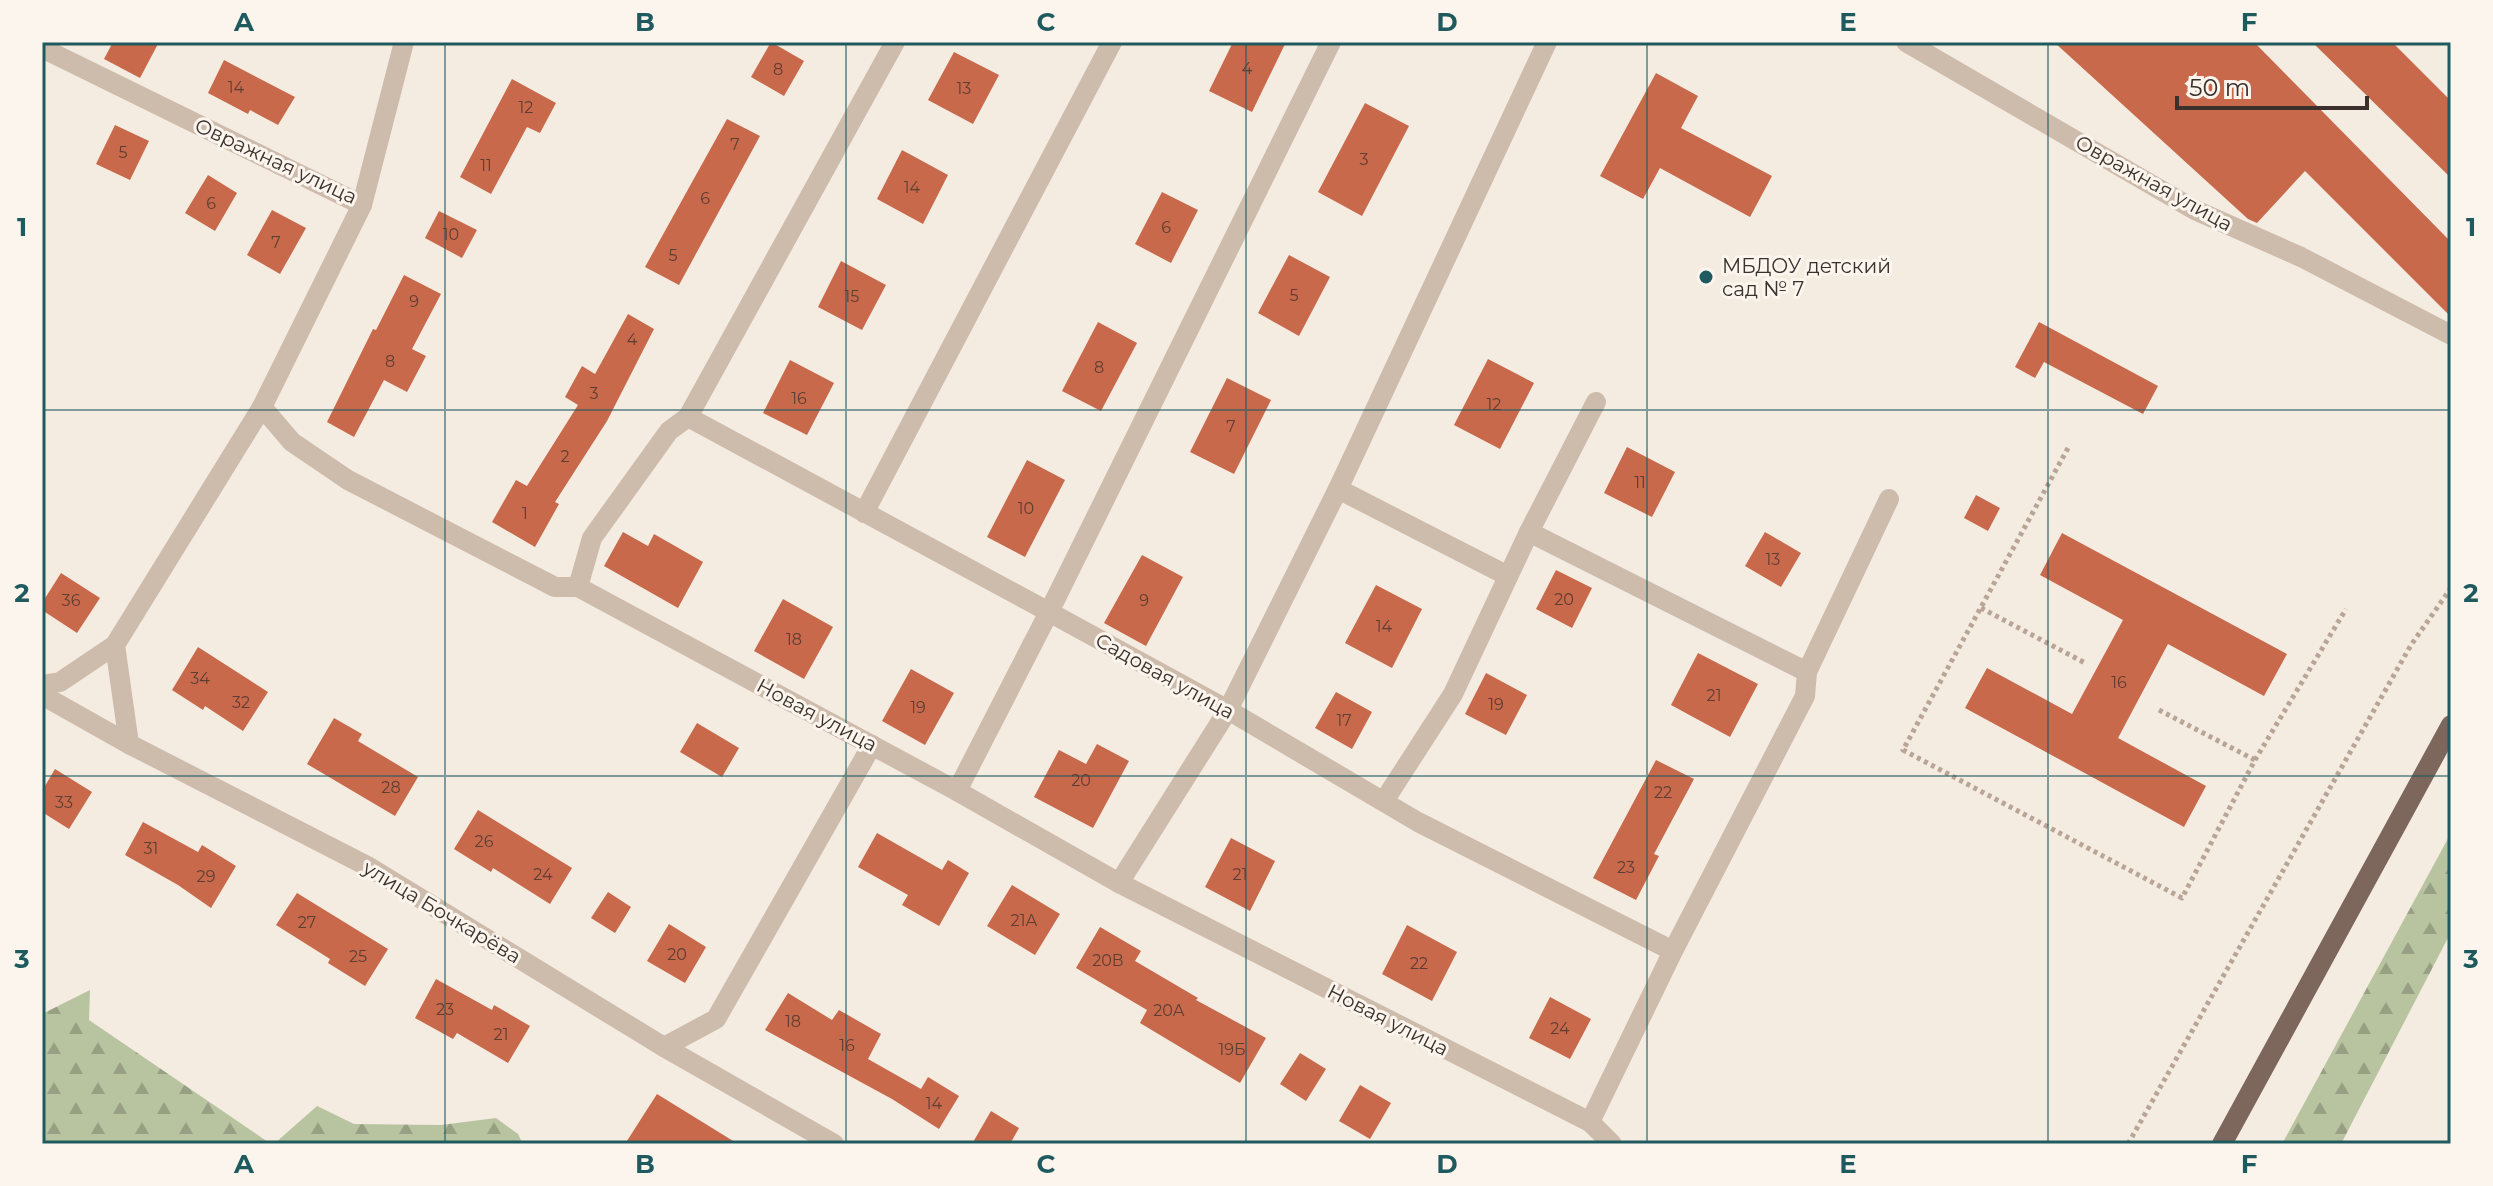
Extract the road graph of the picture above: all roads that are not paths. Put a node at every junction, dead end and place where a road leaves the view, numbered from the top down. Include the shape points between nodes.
1 (404, 42) edge
2 (895, 42) edge
3 (1112, 42) edge
4 (1331, 42) edge
5 (1547, 42) edge
6 (1906, 42) edge
7 (42, 48) edge
8 (362, 205) junction
9 (2451, 335) edge
10 (1596, 402) dead end
11 (262, 407) junction
12 (688, 417) junction
13 (1338, 489) junction
14 (1889, 499) dead end
15 (864, 513) junction
16 (1529, 532) junction
17 (1508, 576) junction
18 (578, 587) junction
19 (1049, 612) junction
20 (115, 645) junction
21 (1807, 672) junction
22 (42, 685) edge
23 (42, 695) edge
24 (1228, 710) junction
25 (2451, 725) edge
26 (129, 744) junction
27 (872, 745) junction
28 (957, 791) junction
29 (1384, 801) junction
30 (1119, 883) junction
31 (1673, 951) junction
32 (664, 1047) junction
33 (1590, 1122) junction
34 (834, 1144) edge
35 (1612, 1144) edge
36 (2222, 1144) edge

1 - 8 street, Овражная улица
2 - 12 street
3 - 15 street
4 - 19 street
5 - 13 street
6 - 9 street, Овражная улица via 2195,210 2301,257
7 - 8 street, Овражная улица
8 - 11 street
10 - 16 street
11 - 18 street, Новая улица via 292,442 348,480 555,587
11 - 20 street
12 - 15 street, Садовая улица
12 - 18 street via 669,431 592,538
13 - 17 street
13 - 24 street
14 - 21 street
15 - 19 street, Садовая улица
16 - 17 street
16 - 21 street
17 - 29 street via 1453,694
18 - 27 street, Новая улица
19 - 24 street, Садовая улица
19 - 28 street
20 - 22 street via 60,682
20 - 26 street
21 - 31 street via 1805,696
23 - 26 street, улица Бочкарёва
24 - 29 street, Садовая улица
24 - 30 street
25 - 36 main road
26 - 32 street, улица Бочкарёва via 369,867
27 - 28 street, Новая улица
27 - 32 street via 716,1019
28 - 30 street, Новая улица
29 - 31 street, Садовая улица
30 - 33 street, Новая улица
31 - 33 street
32 - 34 street, улица Бочкарёва
33 - 35 street, Новая улица

